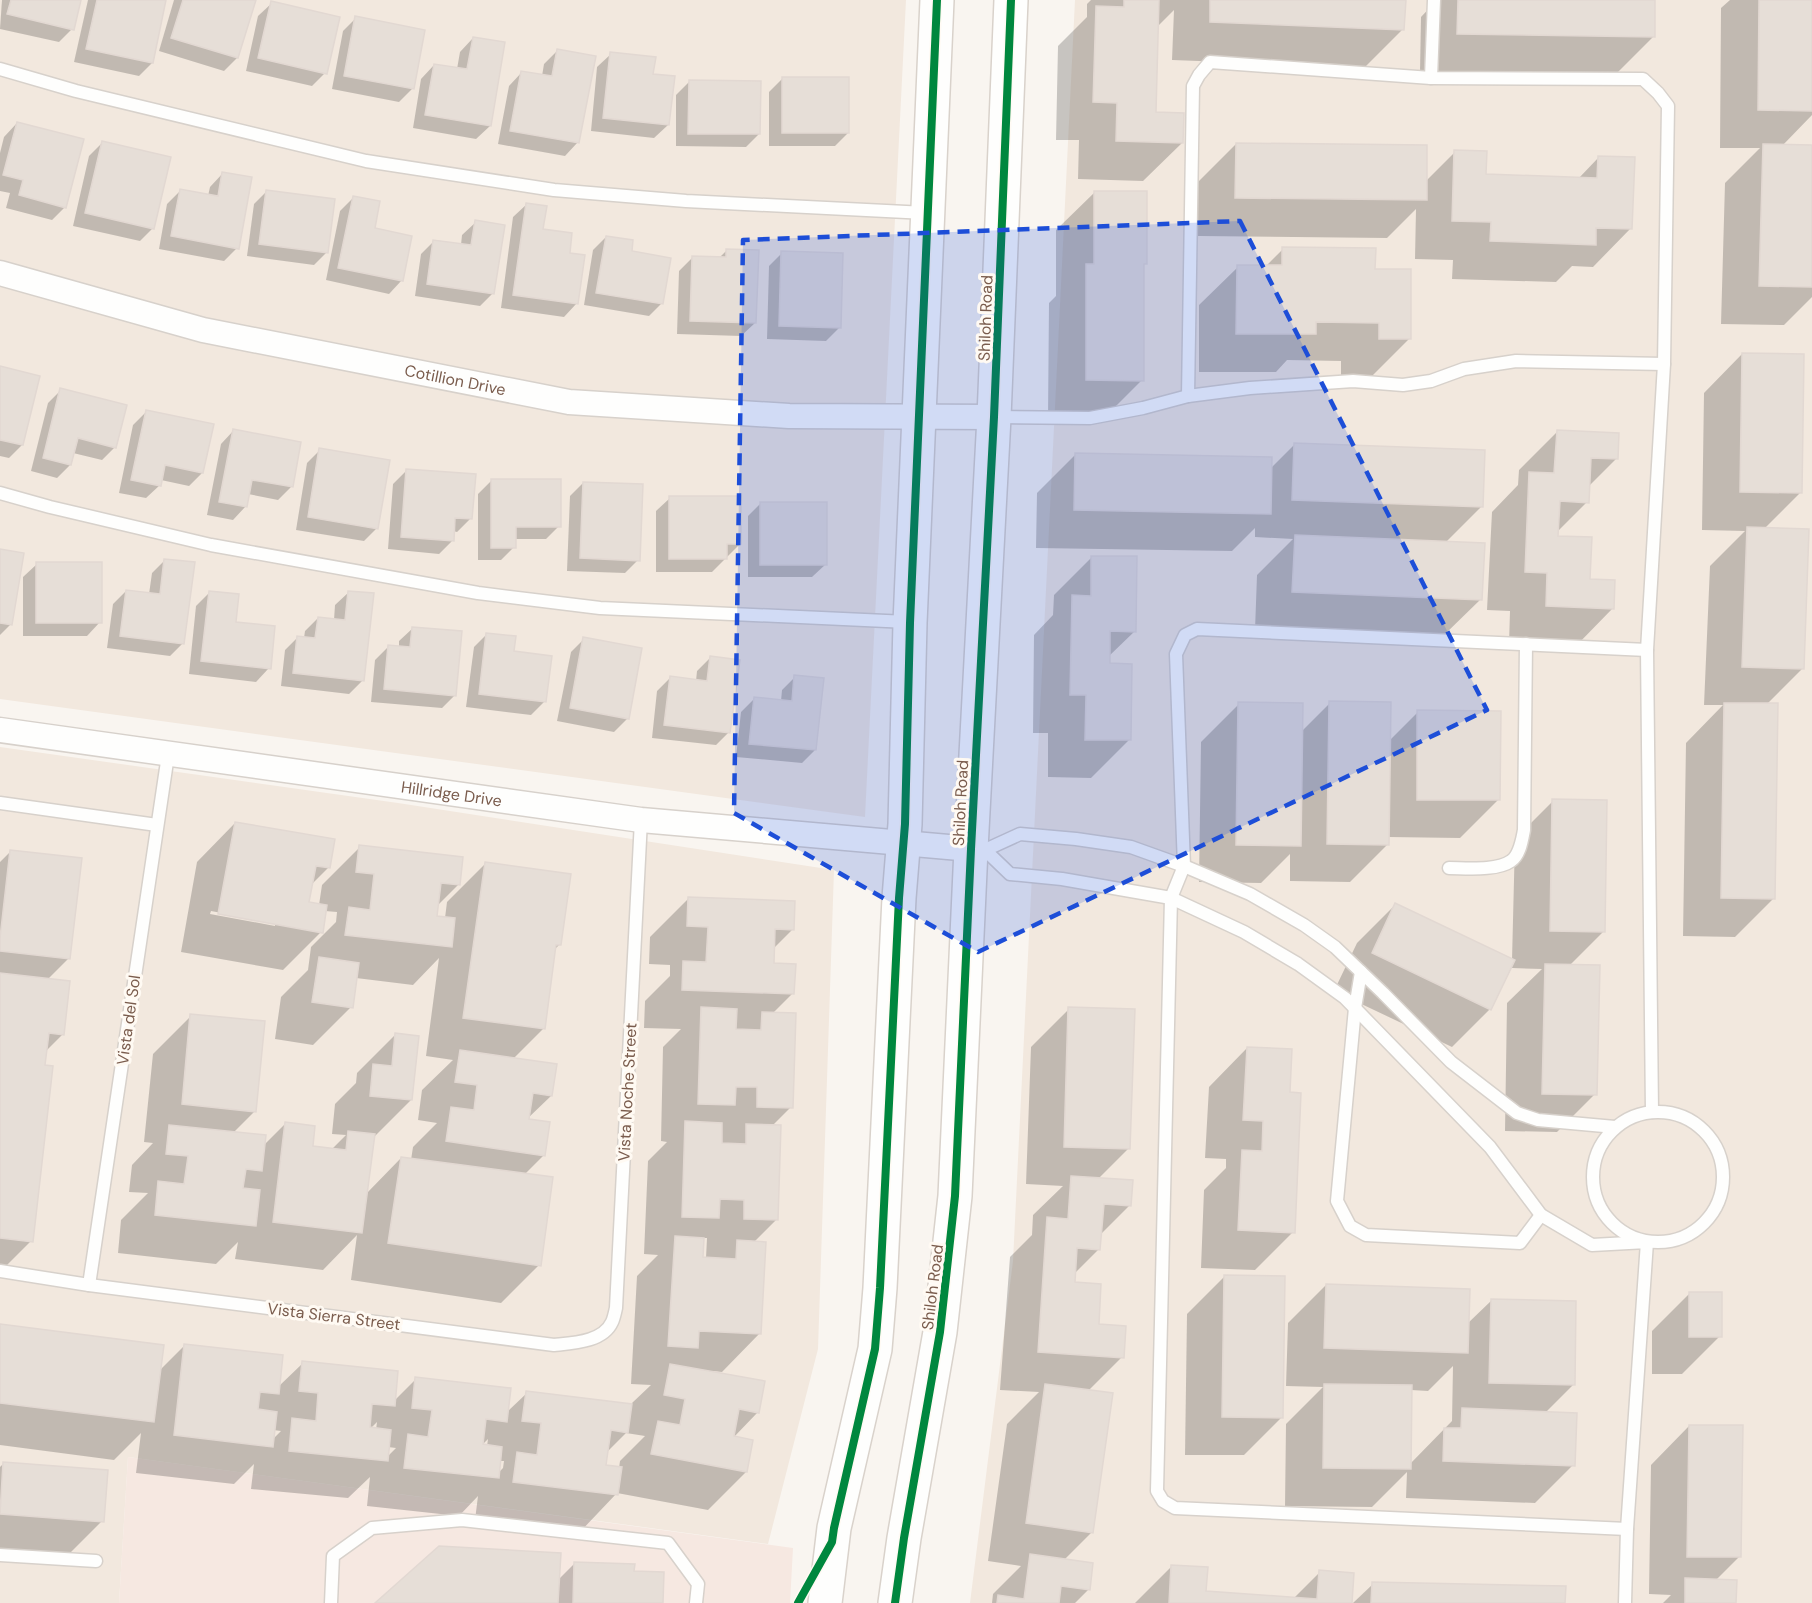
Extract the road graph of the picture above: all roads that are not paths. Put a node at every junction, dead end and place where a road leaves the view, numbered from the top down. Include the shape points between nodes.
1 (936, 0) edge
2 (1011, 0) edge
3 (1434, 0) edge
4 (0, 69) edge
5 (1431, 78) junction
6 (928, 213) junction
7 (0, 273) edge
8 (1664, 364) junction
9 (1188, 396) junction
10 (919, 417) junction
11 (994, 417) junction
12 (0, 493) edge
13 (910, 622) junction
14 (1526, 644) junction
15 (1647, 650) junction
16 (0, 730) edge
17 (168, 755) junction
18 (0, 803) edge
19 (641, 820) junction
20 (157, 825) junction
21 (903, 843) junction
22 (978, 850) junction
23 (1184, 866) junction
24 (1449, 868) dead end
25 (1171, 898) junction
26 (1360, 972) junction
27 (1355, 1008) junction
28 (1652, 1112) junction
29 (1615, 1127) junction
30 (1541, 1215) junction
31 (1647, 1242) junction
32 (0, 1271) edge
33 (89, 1285) junction
34 (579, 1342) joint
35 (1627, 1529) junction
36 (0, 1555) edge
37 (96, 1561) dead end
38 (331, 1603) edge
39 (696, 1603) edge
40 (825, 1603) edge
41 (895, 1603) edge
42 (1624, 1603) edge

1 - 6 main road
2 - 11 main road, Shiloh Road
3 - 5 lane
4 - 6 lane via 75,91 366,161 554,190
5 - 8 lane via 1643,79 1658,93 1668,106
5 - 9 lane via 1210,62 1199,75 1193,86
6 - 10 main road
7 - 10 street, Cotillion Drive via 203,330 569,402 789,416
8 - 9 lane via 1516,361 1464,369 1431,381 1404,385 1353,381
8 - 15 lane
9 - 11 lane via 1090,418
10 - 11 street, Cotillion Drive
10 - 13 main road
11 - 22 main road, Shiloh Road
12 - 13 lane via 211,545 478,593 600,608
13 - 21 main road
14 - 15 lane
14 - 23 lane via 1197,628 1185,635 1176,654
14 - 24 lane via 1524,830 1520,847 1512,861 1494,867
15 - 28 lane
16 - 17 street, Hillridge Drive
17 - 19 street, Hillridge Drive
17 - 20 lane, Vista del Sol
18 - 20 lane
19 - 21 street, Hillridge Drive
19 - 34 lane, Vista Noche Street via 616,1308 612,1324 599,1336
20 - 33 lane, Vista del Sol
21 - 22 street, Hillridge Drive
21 - 40 main road via 875,1349 834,1528
22 - 23 lane via 1020,834 1131,847
22 - 25 lane via 1010,874
22 - 41 main road, Shiloh Road via 956,1196 940,1332
23 - 25 lane
23 - 26 lane via 1250,894 1304,925 1335,947
25 - 27 lane via 1244,932 1298,964
25 - 35 lane via 1157,1491 1163,1501 1175,1508
26 - 27 lane
26 - 29 lane via 1451,1062 1517,1113 1538,1120
27 - 30 lane via 1490,1147
27 - 30 lane via 1337,1201 1350,1226 1366,1235 1520,1243
28 - 29 lane via 1632,1116
28 - 31 lane via 1674,1113 1695,1123 1711,1138 1721,1158 1724,1180 1719,1202 1708,1221 1690,1235 1669,1242
29 - 31 lane via 1601,1143 1593,1163 1592,1184 1598,1205 1610,1222 1627,1235
30 - 31 lane via 1592,1245
31 - 35 lane
32 - 33 lane, Vista Sierra Street
33 - 34 lane, Vista Sierra Street via 554,1345
35 - 42 lane
36 - 37 lane
38 - 39 lane via 333,1556 372,1528 462,1520 668,1543 698,1584

